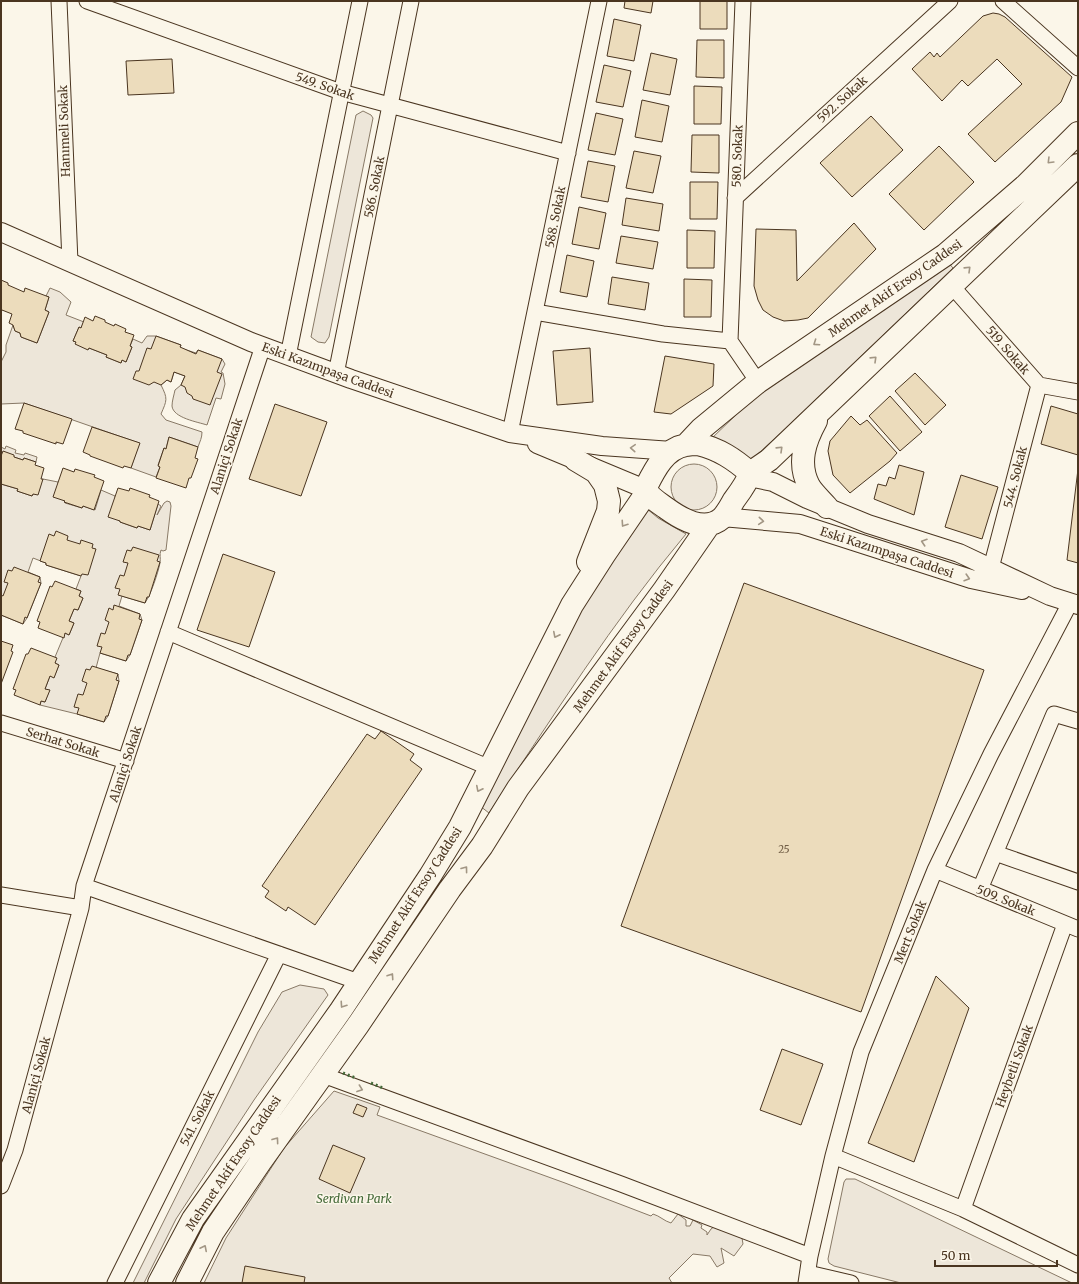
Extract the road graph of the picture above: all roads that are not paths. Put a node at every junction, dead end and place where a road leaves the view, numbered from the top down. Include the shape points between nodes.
1 (59, 1) edge
2 (87, 1) edge
3 (360, 1) edge
4 (411, 1) edge
5 (599, 1) edge
6 (743, 1) edge
7 (950, 1) edge
8 (1003, 1) edge
9 (1078, 68) edge
10 (341, 92) junction
11 (390, 106) junction
12 (1078, 133) edge
13 (568, 153) junction
14 (1078, 165) edge
15 (735, 198) junction
16 (1, 232) edge
17 (70, 262) junction
18 (951, 285) junction
19 (535, 312) junction
20 (730, 341) junction
21 (263, 346) junction
22 (288, 356) junction
23 (336, 374) junction
24 (758, 382) junction
25 (1039, 385) junction
26 (1078, 392) edge
27 (824, 408) junction
28 (510, 433) junction
29 (679, 448) junction
30 (576, 460) junction
31 (749, 475) junction
32 (646, 491) junction
33 (827, 507) junction
34 (716, 521) junction
35 (992, 568) junction
36 (1050, 596) junction
37 (1074, 604) edge
38 (572, 605) junction
39 (168, 632) junction
40 (1078, 720) edge
41 (1, 723) edge
42 (126, 761) junction
43 (490, 768) junction
44 (995, 853) junction
45 (934, 870) junction
46 (1078, 882) edge
47 (84, 886) junction
48 (980, 889) junction
49 (1, 895) edge
50 (81, 908) junction
51 (1071, 926) edge
52 (280, 954) junction
53 (359, 982) junction
54 (323, 1075) junction
55 (833, 1156) junction
56 (1, 1186) edge
57 (963, 1209) junction
58 (810, 1256) junction
59 (1078, 1265) edge
60 (807, 1278) edge
61 (115, 1283) edge
62 (159, 1283) edge
63 (187, 1283) edge
64 (851, 1283) edge

1 - 17 street, Hanımeli Sokak
2 - 10 street, 549. Sokak
3 - 10 street
4 - 11 street, 586. Sokak
5 - 13 street, 588. Sokak
6 - 15 street, 580. Sokak
7 - 15 street, 592. Sokak
8 - 9 street
10 - 11 street, 549. Sokak
10 - 22 street
11 - 13 street, 549. Sokak
11 - 23 street, 586. Sokak
12 -> 24 main road, Mehmet Akif Ersoy Caddesi via 1026,185 945,255
13 - 19 street, 588. Sokak
18 -> 14 main road, Mehmet Akif Ersoy Caddesi
15 - 20 street, 580. Sokak
16 - 17 street, Eski Kazımpaşa Caddesi
17 - 21 street, Eski Kazımpaşa Caddesi
18 - 25 street, 519. Sokak
27 -> 18 main road, Mehmet Akif Ersoy Caddesi
19 - 20 street via 663,334
19 - 28 street, 588. Sokak
20 - 24 street
21 - 22 street, Eski Kazımpaşa Caddesi
21 - 39 street, Alaniçi Sokak
22 - 23 street, Eski Kazımpaşa Caddesi
23 - 28 street, Eski Kazımpaşa Caddesi
24 - 29 main road, Mehmet Akif Ersoy Caddesi
25 - 26 street, 519. Sokak
25 - 35 street, 544. Sokak
31 -> 27 main road, Mehmet Akif Ersoy Caddesi via 769,460
27 - 33 main road via 806,439 803,456 804,472 809,486
29 -> 28 street, Eski Kazımpaşa Caddesi via 602,446
28 - 30 street
29 - 31 main road via 698,444 711,447 737,461
29 - 32 main road via 664,458 651,477
30 - 32 street
30 - 38 main road via 596,472 605,485 609,501 608,511
31 - 33 street, Eski Kazımpaşa Caddesi via 773,482
31 - 34 main road via 744,486
32 - 34 main road via 674,514 688,521
32 -> 38 main road, Mehmet Akif Ersoy Caddesi
35 -> 33 street, Eski Kazımpaşa Caddesi via 959,553 868,524
34 -> 36 street, Eski Kazımpaşa Caddesi via 800,524 971,579
54 -> 34 main road, Mehmet Akif Ersoy Caddesi via 482,846 518,788
35 - 36 street, Eski Kazımpaşa Caddesi
36 - 37 street, Eski Kazımpaşa Caddesi
37 - 45 street, Mert Sokak via 991,754
38 -> 43 main road, Mehmet Akif Ersoy Caddesi
39 - 42 street, Alaniçi Sokak
39 - 43 street
40 - 44 street via 1054,714
41 - 42 street, Serhat Sokak
42 - 47 street, Alaniçi Sokak
43 -> 53 main road, Mehmet Akif Ersoy Caddesi via 460,828
44 - 46 street
44 - 48 street
45 - 48 street, 509. Sokak
45 - 55 street, Mert Sokak via 861,1052
47 - 50 street, Alaniçi Sokak
47 - 52 street
48 - 51 street, 509. Sokak
49 - 50 street
50 - 56 street, Alaniçi Sokak via 15,1150
51 - 57 street, Heybetli Sokak
52 - 53 street
52 - 61 street, 541. Sokak
53 -> 62 main road, Mehmet Akif Ersoy Caddesi via 193,1219
54 -> 58 street
63 -> 54 main road, Mehmet Akif Ersoy Caddesi via 213,1232
55 - 57 street
55 - 58 street, Mert Sokak
57 - 59 street
58 - 60 street, Mert Sokak
60 - 64 street

